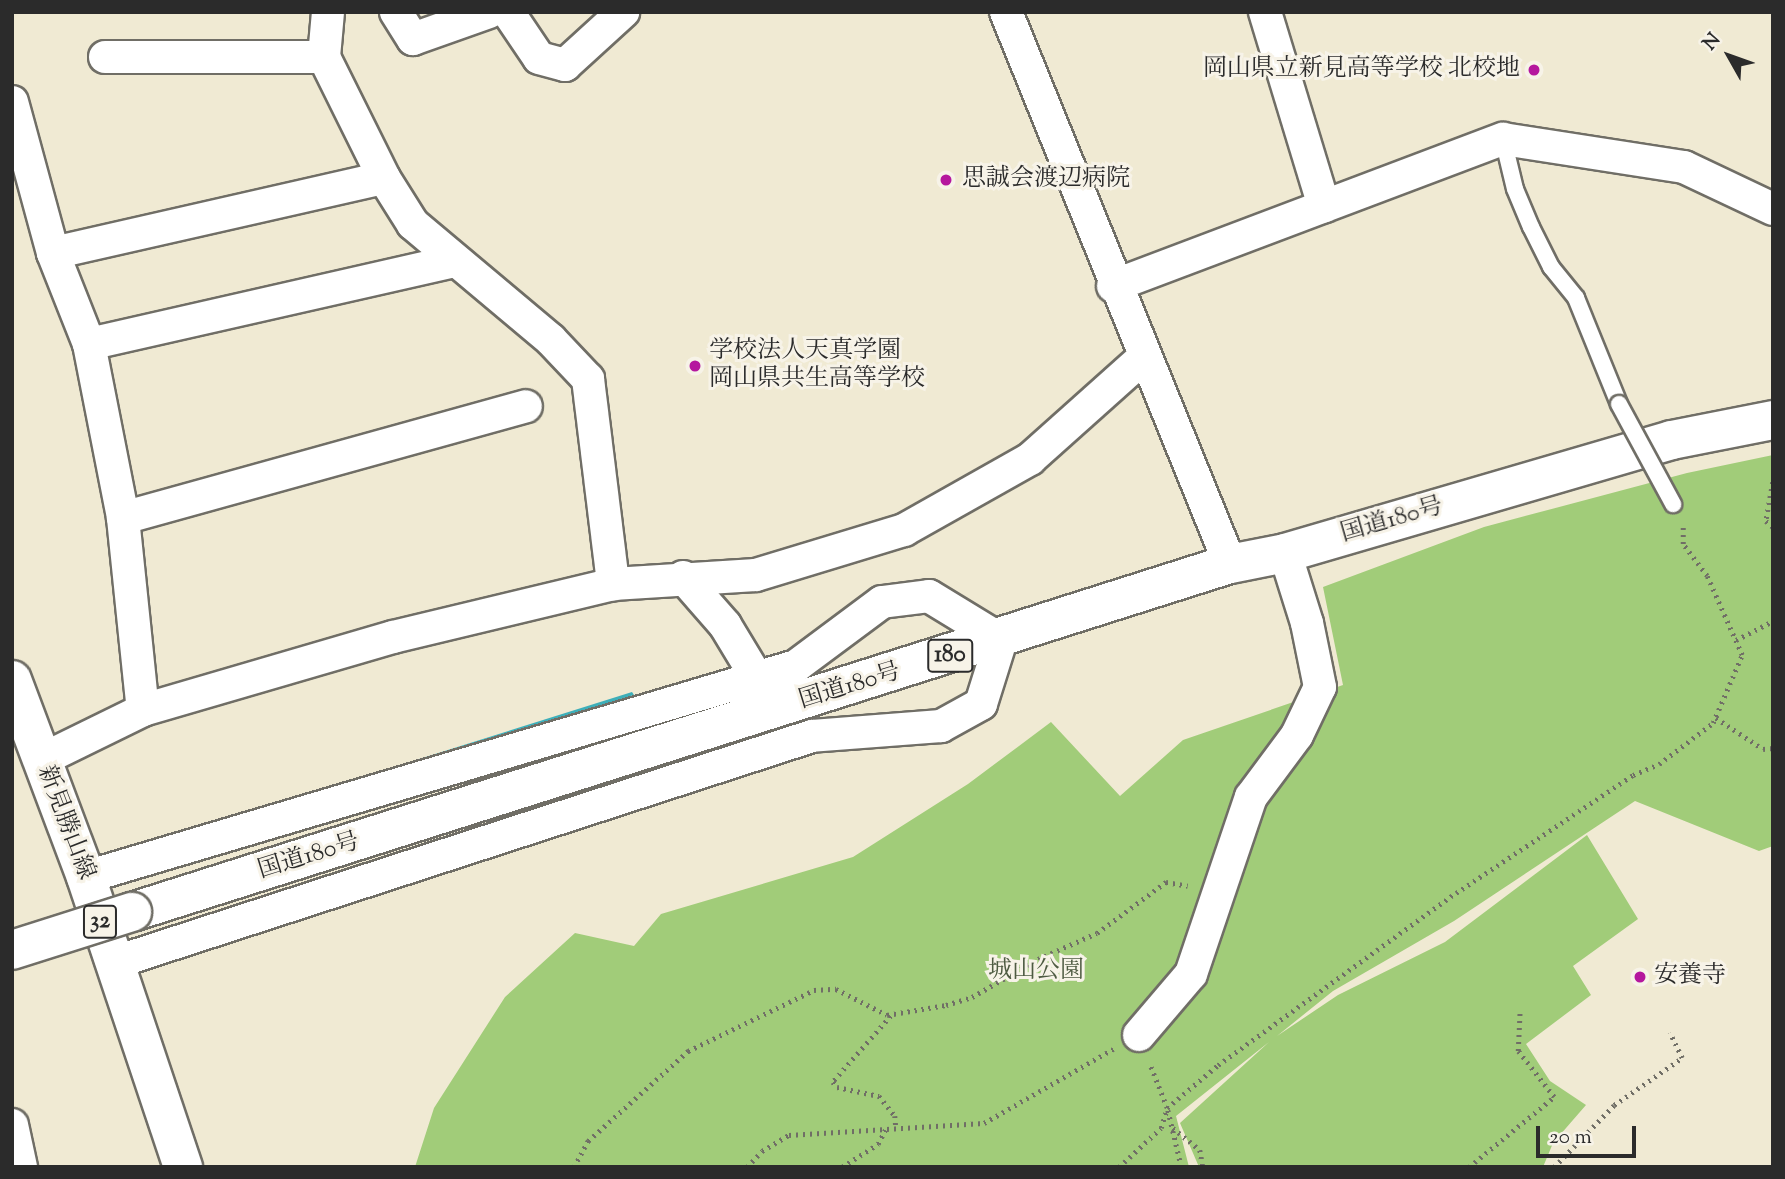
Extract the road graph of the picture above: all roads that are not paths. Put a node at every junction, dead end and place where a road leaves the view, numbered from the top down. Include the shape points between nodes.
1 (328, 12) edge
2 (396, 12) edge
3 (488, 12) edge
4 (508, 12) edge
5 (624, 12) edge
6 (1006, 12) edge
7 (1265, 12) edge
8 (105, 57) dead end
9 (324, 57) junction
10 (12, 102) edge
11 (1503, 139) junction
12 (384, 178) junction
13 (1324, 205) junction
14 (1773, 209) edge
15 (53, 253) junction
16 (453, 261) junction
17 (1113, 286) junction
18 (89, 344) junction
19 (1145, 356) junction
20 (526, 406) dead end
21 (1773, 420) edge
22 (1673, 504) road end
23 (123, 518) junction
24 (1284, 553) junction
25 (1230, 564) junction
26 (683, 577) junction
27 (613, 584) junction
28 (1001, 640) junction
29 (757, 678) junction
30 (12, 682) edge
31 (143, 710) junction
32 (41, 760) junction
33 (86, 877) junction
34 (12, 950) edge
35 (113, 963) junction
36 (1139, 1035) road end
37 (12, 1125) edge
38 (21, 1167) edge
39 (183, 1167) edge

1 - 9 street
2 - 3 street via 413,38
4 - 5 street via 538,58 565,65
6 - 17 street
7 - 13 street
8 - 9 street
9 - 12 street
10 - 15 street
11 - 13 street
11 - 14 street via 1684,167
11 - 22 lane, bridge via 1515,189 1531,227 1551,267 1576,298 1619,404
12 - 15 street
12 - 16 street via 413,224
13 - 17 street
15 - 18 street
16 - 18 street
16 - 27 street via 551,340 588,379
17 - 19 street
18 - 23 street
19 - 25 street
19 - 26 street via 1030,459 904,530 756,575
20 - 23 street
21 - 24 main road, 国道180号 / 180 via 1672,440
23 - 31 street
24 - 25 main road, 国道180号 / 180
24 - 36 street via 1307,623 1320,687 1297,735 1251,797 1191,974
25 - 28 main road, 国道180号 / 180
26 - 27 street
26 - 29 street via 725,625
27 - 31 street via 393,637
28 - 29 street via 929,596 882,601 796,666
28 - 34 main road, 国道180号 / 180, bridge
28 - 35 street via 981,704 940,726 812,736
29 - 33 street
30 - 32 main road, 新見勝山線 / 32
31 - 32 street
32 - 33 main road, 新見勝山線 / 32
33 - 35 main road, 新見勝山線 / 32
35 - 39 main road, 新見勝山線 / 32
37 - 38 street

